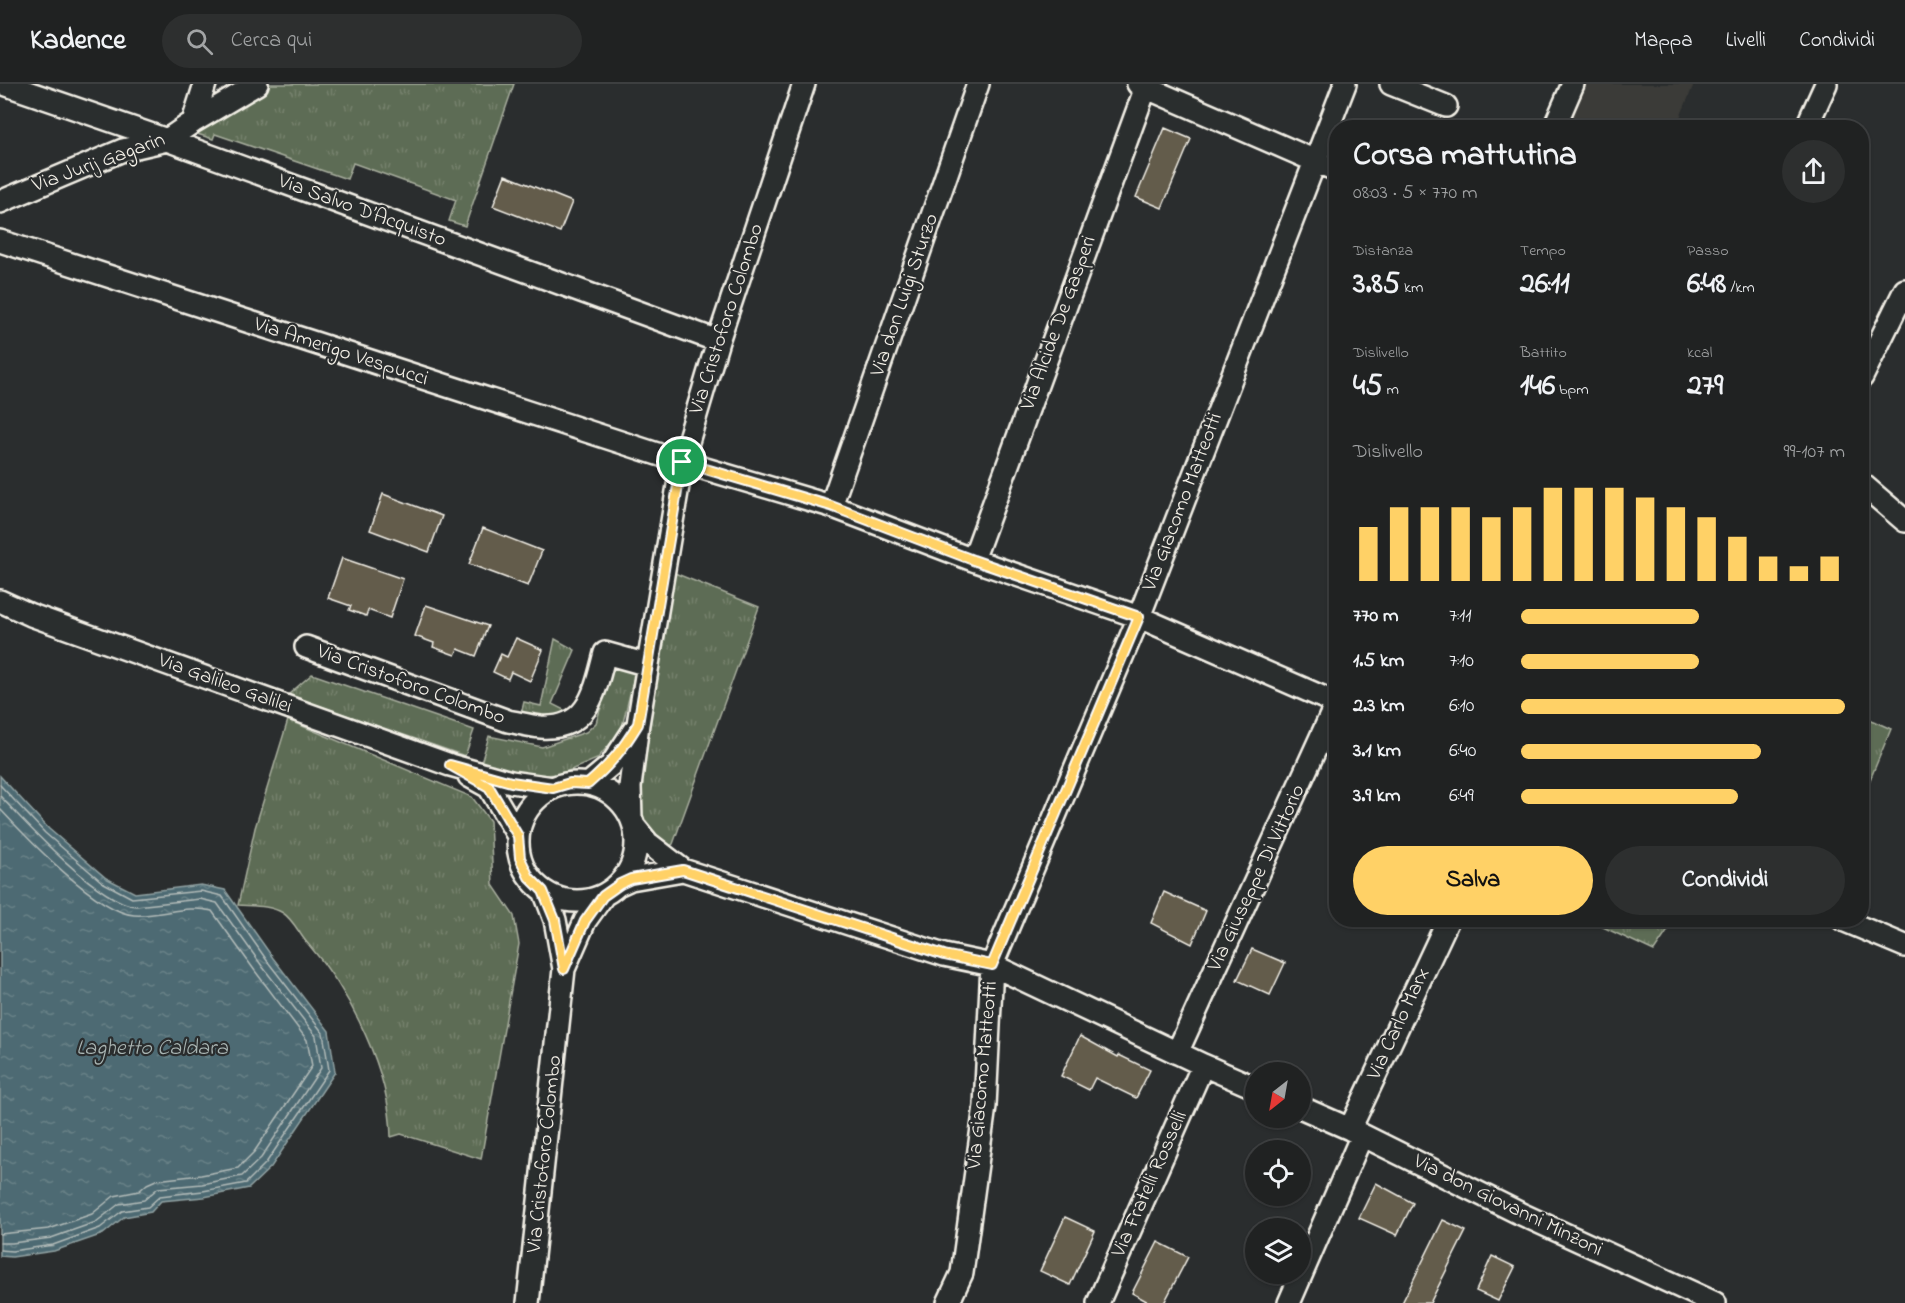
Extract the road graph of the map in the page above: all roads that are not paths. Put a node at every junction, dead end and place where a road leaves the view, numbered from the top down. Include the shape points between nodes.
1 (4, 84) edge
2 (206, 84) edge
3 (258, 84) edge
4 (804, 84) edge
5 (978, 84) edge
6 (1345, 84) edge
7 (1391, 84) edge
8 (1573, 84) edge
9 (1826, 84) edge
10 (1142, 85) edge
11 (1446, 106) dead end
12 (1330, 120) edge
13 (1557, 120) edge
14 (1810, 120) edge
15 (193, 122) junction
16 (1329, 123) edge
17 (167, 140) junction
18 (1314, 160) junction
19 (1329, 167) edge
20 (0, 202) edge
21 (0, 241) edge
22 (1905, 290) edge
23 (717, 341) junction
24 (1869, 363) edge
25 (682, 462) junction
26 (1869, 490) edge
27 (831, 506) junction
28 (1905, 521) edge
29 (973, 560) junction
30 (0, 601) edge
31 (1139, 617) junction
32 (306, 647) dead end
33 (648, 665) junction
34 (1329, 700) edge
35 (1329, 718) edge
36 (638, 724) junction
37 (450, 765) junction
38 (588, 784) junction
39 (553, 788) junction
40 (633, 823) junction
41 (518, 836) junction
42 (683, 870) junction
43 (611, 890) junction
44 (543, 891) junction
45 (1445, 927) edge
46 (1860, 927) edge
47 (1905, 946) edge
48 (992, 965) junction
49 (564, 969) junction
50 (1177, 1053) junction
51 (1203, 1065) junction
52 (1245, 1083) edge
53 (1311, 1112) edge
54 (1356, 1132) junction
55 (528, 1303) edge
56 (948, 1303) edge
57 (1098, 1303) edge
58 (1288, 1303) edge
59 (1715, 1303) edge

1 - 17 street, Via Salvo D’Acquisto
2 - 15 street
3 - 15 street, Via Jurij Gagarin
4 - 23 street, Via Cristoforo Colombo
5 - 27 street, Via don Luigi Sturzo
6 - 12 street, Via Giacomo Matteotti
7 - 11 street
8 - 13 street
9 - 14 street
10 - 18 street
10 - 29 street, Via Alcide De Gasperi
15 - 17 street, Via Jurij Gagarin
16 - 18 street, Via Giacomo Matteotti
17 - 20 street, Via Jurij Gagarin via 123,150
17 - 23 street, Via Salvo D’Acquisto
18 - 19 street
18 - 31 street, Via Giacomo Matteotti
21 - 25 street, Via Amerigo Vespucci
22 - 24 street
23 - 25 street, Via Cristoforo Colombo
25 - 27 street, Via Amerigo Vespucci
25 - 33 street, Via Cristoforo Colombo
26 - 28 street
27 - 29 street, Via Amerigo Vespucci
29 - 31 street, Via Amerigo Vespucci
30 - 37 street, Via Galileo Galilei
31 - 34 street, Via Amerigo Vespucci
31 - 48 street, Via Giacomo Matteotti
32 - 33 street, Via Cristoforo Colombo via 508,721 542,727 566,725 582,715 605,654
33 - 36 street, Via Cristoforo Colombo
35 - 50 street, Via Giuseppe Di Vittorio
36 - 38 street, Via Cristoforo Colombo via 611,765
36 - 40 street, Via Cristoforo Colombo via 630,786
37 - 39 street, Via Galileo Galilei via 511,782
37 - 41 street, Via Galileo Galilei via 489,787
38 - 39 street via 570,783
38 - 40 street via 621,802
39 - 41 street via 529,807
40 - 42 street via 648,843
40 - 43 street via 636,847 631,867
41 - 44 street via 520,858 529,877
42 - 43 street via 631,879
42 - 48 street via 944,955
43 - 44 street via 588,901 572,902
43 - 49 street, Via Cristoforo Colombo via 585,921
44 - 49 street, Via Cristoforo Colombo via 555,920
45 - 54 street, Via Carlo Marx
46 - 47 street
48 - 50 street
48 - 56 street, Via Giacomo Matteotti via 985,1106 962,1273
49 - 55 street, Via Cristoforo Colombo
50 - 51 street
51 - 52 street
51 - 57 street, Via Fratelli Rosselli
53 - 54 street, Via don Giovanni Minzoni
54 - 58 street, Via Carlo Marx
54 - 59 street, Via don Giovanni Minzoni via 1519,1213

